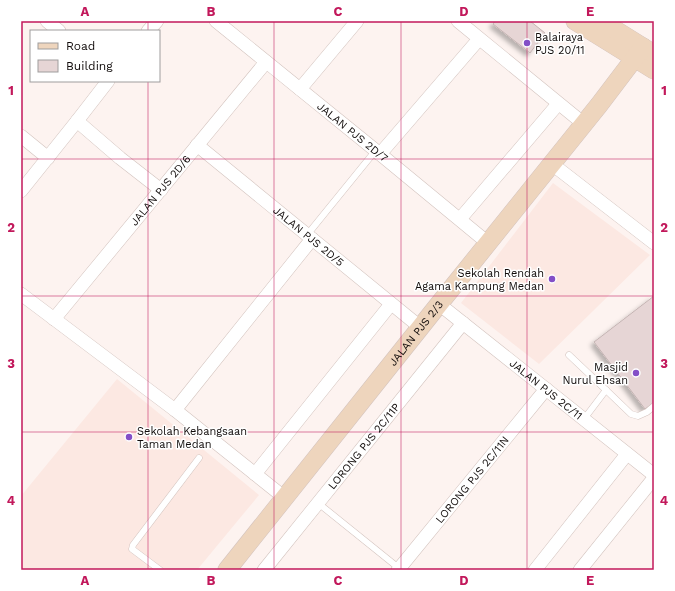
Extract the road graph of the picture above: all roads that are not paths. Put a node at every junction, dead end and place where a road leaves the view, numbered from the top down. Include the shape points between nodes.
1 (47, 21) edge
2 (157, 21) edge
3 (216, 21) edge
4 (357, 21) edge
5 (458, 21) edge
6 (575, 21) edge
7 (602, 21) edge
8 (58, 30) edge
9 (149, 30) edge
10 (480, 39) junction
11 (644, 53) edge
12 (266, 62) junction
13 (654, 70) edge
14 (107, 82) edge
15 (300, 90) junction
16 (558, 104) junction
17 (77, 121) junction
18 (584, 124) junction
19 (21, 136) edge
20 (197, 145) junction
21 (378, 152) junction
22 (48, 158) junction
23 (552, 164) junction
24 (160, 190) junction
25 (21, 191) edge
26 (460, 219) junction
27 (310, 237) junction
28 (488, 243) junction
29 (654, 243) edge
30 (21, 294) edge
31 (391, 304) junction
32 (439, 304) junction
33 (54, 319) junction
34 (463, 324) junction
35 (420, 327) junction
36 (569, 355) dead end
37 (546, 389) junction
38 (606, 390) junction
39 (654, 406) edge
40 (175, 410) junction
41 (584, 419) junction
42 (627, 454) junction
43 (199, 458) dead end
44 (255, 474) junction
45 (654, 476) edge
46 (285, 498) junction
47 (318, 503) junction
48 (399, 569) edge
49 (160, 570) edge
50 (227, 570) edge
51 (264, 570) edge
52 (535, 570) edge
53 (580, 570) edge

1 - 8 street
2 - 9 street
3 - 12 street, JALAN PJS 2D/7
4 - 15 street
5 - 10 street
6 - 11 street
7 - 11 street
10 - 16 street
10 - 21 street
11 - 13 street
11 - 18 street, JALAN PJS 2/3
12 - 15 street, JALAN PJS 2D/7
12 - 20 street, JALAN PJS 2D/6
14 - 17 street
15 - 21 street, JALAN PJS 2D/7
16 - 18 street
16 - 26 street
17 - 22 street
17 - 24 street
18 - 23 street, JALAN PJS 2/3
19 - 22 street
20 - 24 street, JALAN PJS 2D/6
20 - 27 street, JALAN PJS 2D/5
21 - 26 street, JALAN PJS 2D/7
21 - 27 lane
22 - 25 street
23 - 28 street, JALAN PJS 2/3
23 - 29 street
24 - 33 street, JALAN PJS 2D/6
26 - 28 street, JALAN PJS 2D/7
27 - 31 street, JALAN PJS 2D/5
27 - 40 street
28 - 32 street, JALAN PJS 2/3
30 - 33 street
31 - 35 street, JALAN PJS 2D/5
31 - 44 street
32 - 34 street, JALAN PJS 2C/11
32 - 35 street, JALAN PJS 2/3
33 - 40 street
34 - 37 street, JALAN PJS 2C/11
34 - 47 street, LORONG PJS 2C/11P
35 - 46 street, JALAN PJS 2/3
36 - 38 lane
37 - 41 street, JALAN PJS 2C/11
37 - 48 street, LORONG PJS 2C/11N
38 - 39 lane via 632,414 638,416
38 - 41 lane
40 - 44 street
41 - 42 street, JALAN PJS 2C/11
42 - 45 street, JALAN PJS 2C/11
42 - 52 street
43 - 49 lane via 133,544 132,549
44 - 46 street
45 - 53 street
46 - 50 street, JALAN PJS 2/3
47 - 48 lane
47 - 51 street, LORONG PJS 2C/11P

